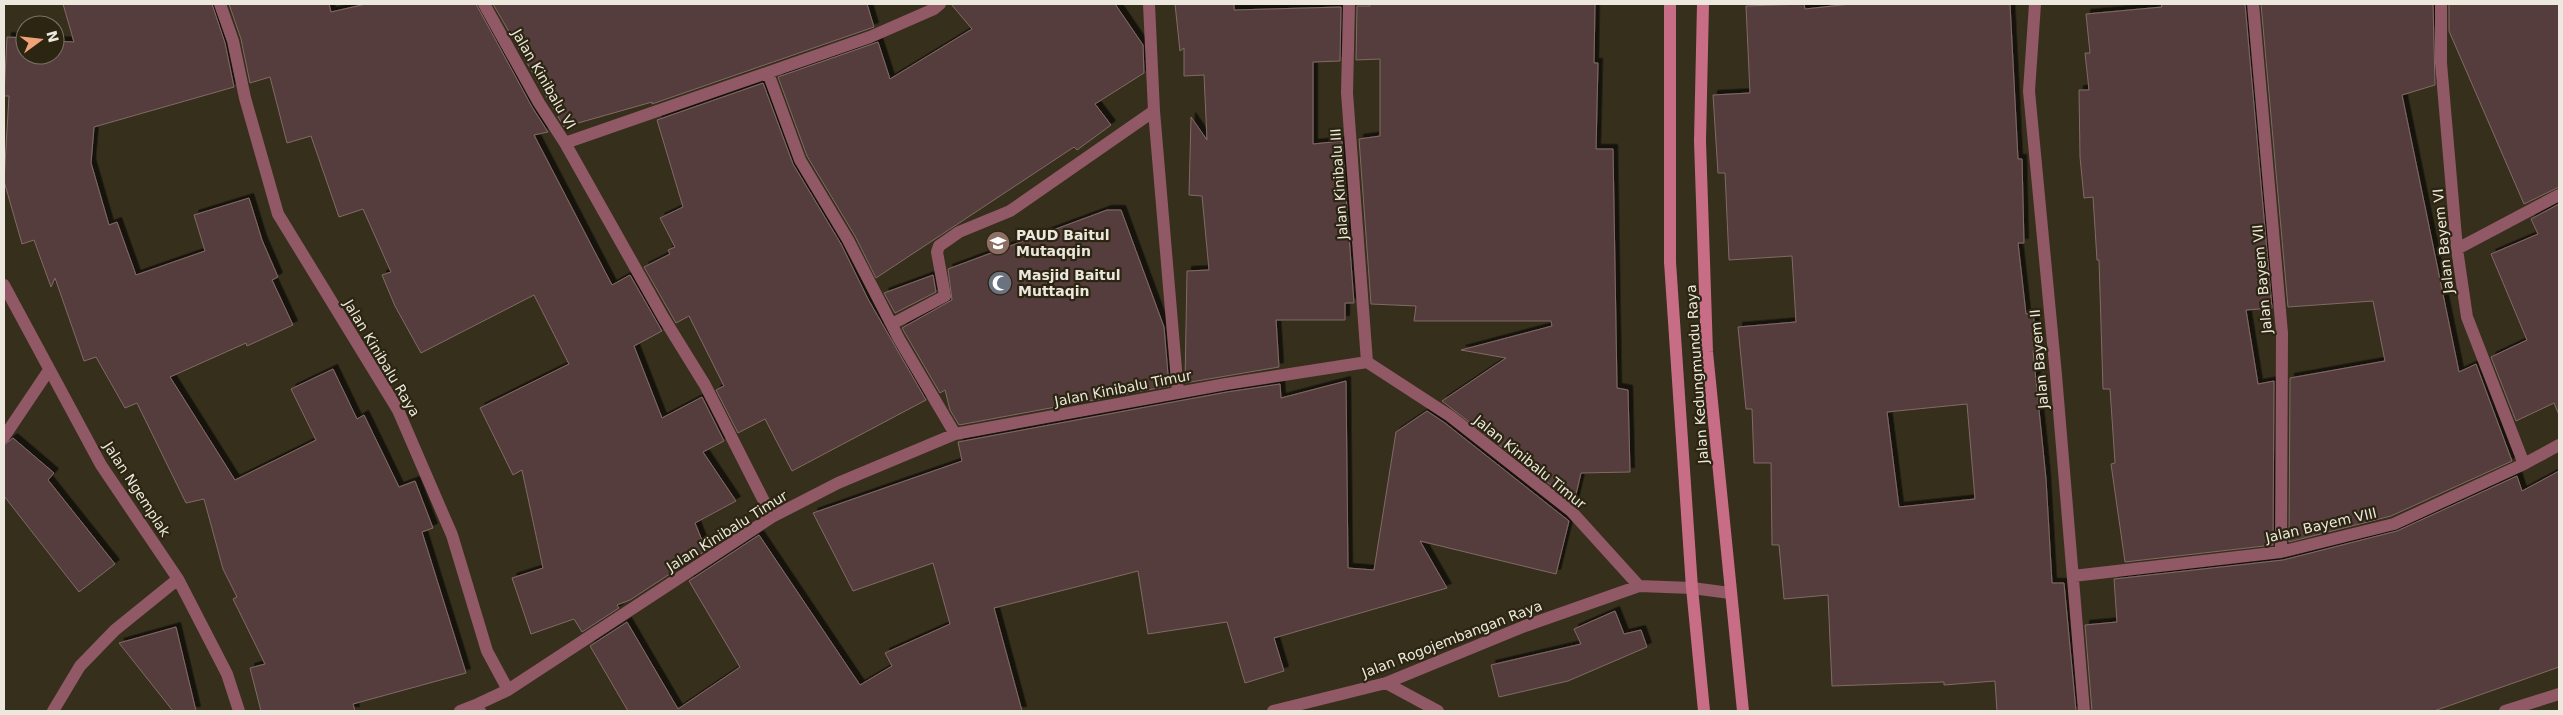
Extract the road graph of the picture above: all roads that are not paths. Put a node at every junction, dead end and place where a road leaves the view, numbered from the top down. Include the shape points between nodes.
1 (220, 4) edge
2 (484, 4) edge
3 (940, 4) edge
4 (1149, 4) edge
5 (1349, 4) edge
6 (1670, 4) edge
7 (1703, 4) edge
8 (2035, 4) edge
9 (2254, 4) edge
10 (2441, 4) edge
11 (768, 73) junction
12 (1154, 111) junction
13 (565, 143) junction
14 (2559, 195) edge
15 (2457, 250) junction
16 (4, 285) edge
17 (892, 324) junction
18 (1367, 362) junction
19 (50, 370) junction
20 (1178, 393) junction
21 (955, 434) junction
22 (4, 437) edge
23 (2559, 445) edge
24 (2524, 464) junction
25 (772, 517) junction
26 (2282, 552) junction
27 (2073, 576) junction
28 (178, 580) junction
29 (1639, 586) junction
30 (1692, 588) junction
31 (1730, 593) junction
32 (1386, 683) junction
33 (508, 690) junction
34 (2559, 694) edge
35 (479, 708) edge
36 (53, 711) edge
37 (240, 711) edge
38 (460, 711) edge
39 (1274, 711) edge
40 (1438, 711) edge
41 (1704, 711) edge
42 (1743, 711) edge
43 (2084, 711) edge
44 (2506, 711) edge

1 - 33 street, Jalan Kinibalu Raya via 233,41 245,98 278,214 398,410 452,535 487,651
2 - 13 street, Jalan Kinibalu VI
3 - 11 street via 870,37
4 - 12 street
5 - 18 street, Jalan Kinibalu III via 1347,93
6 - 30 main road, Jalan Kedungmundu Raya via 1670,262
7 - 31 main road, Jalan Kedungmundu Raya via 1700,141 1707,352
8 - 27 street, Jalan Bayem II via 2029,91
9 - 26 street, Jalan Bayem VII via 2282,333
10 - 15 street, Jalan Bayem VI via 2442,63
11 - 13 street
11 - 17 street via 800,160 848,240
12 - 17 street via 1010,211 959,232 939,246 937,252 944,296
12 - 20 street
13 - 25 street, Jalan Kinibalu VI via 705,385
14 - 15 street
15 - 24 street, Jalan Bayem VI via 2467,317
16 - 19 street, Jalan Ngemplak
17 - 21 street
18 - 20 street, Jalan Kinibalu Timur
18 - 29 street, Jalan Kinibalu Timur via 1450,416 1571,511
19 - 22 street
19 - 28 street, Jalan Ngemplak via 101,465
20 - 21 street, Jalan Kinibalu Timur
21 - 25 street, Jalan Kinibalu Timur via 838,483
23 - 24 street, Jalan Bayem VIII
24 - 26 street, Jalan Bayem VIII via 2394,524
25 - 33 street, Jalan Kinibalu Timur
26 - 27 street, Jalan Bayem VIII
27 - 43 street, Jalan Bayem II
28 - 36 street via 115,630 80,666
28 - 37 street, Jalan Ngemplak via 226,674
29 - 30 street
29 - 32 street, Jalan Rogojembangan Raya via 1525,626
30 - 31 street
30 - 41 main road, Jalan Kedungmundu Raya
31 - 42 main road, Jalan Kedungmundu Raya
32 - 39 street, Jalan Rogojembangan Raya
32 - 40 street
33 - 35 street
34 - 44 street
35 - 38 street

